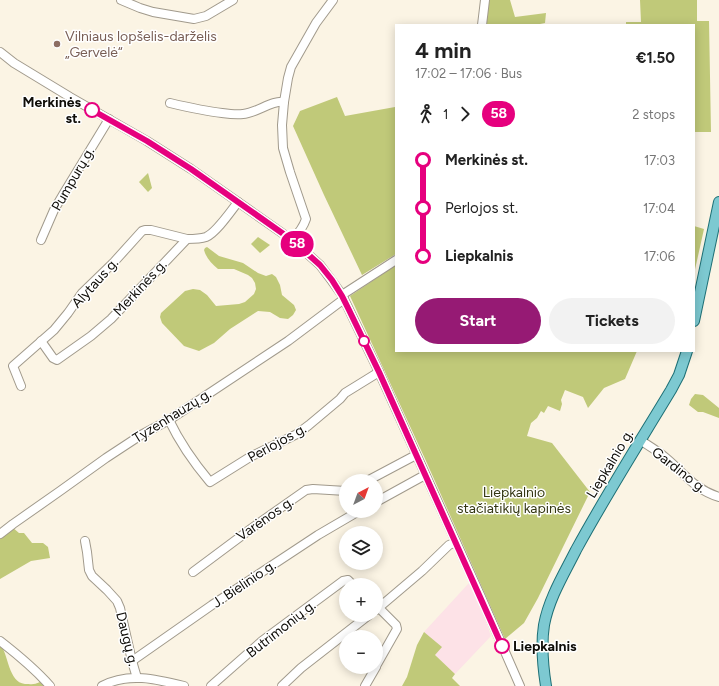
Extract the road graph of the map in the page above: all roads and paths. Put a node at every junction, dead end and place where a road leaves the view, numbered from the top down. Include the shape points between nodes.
1 (121, 0) edge
2 (233, 0) edge
3 (333, 0) edge
4 (485, 0) edge
5 (482, 24) edge
6 (0, 52) edge
7 (284, 102) junction
8 (170, 103) dead end
9 (109, 119) junction
10 (238, 202) junction
11 (719, 202) edge
12 (187, 239) junction
13 (41, 240) dead end
14 (292, 240) junction
15 (395, 261) edge
16 (343, 297) junction
17 (695, 316) edge
18 (41, 341) junction
19 (687, 352) edge
20 (379, 372) junction
21 (21, 386) dead end
22 (169, 420) junction
23 (640, 440) junction
24 (416, 455) junction
25 (380, 474) edge
26 (425, 475) junction
27 (339, 491) edge
28 (719, 497) edge
29 (383, 498) edge
30 (347, 518) edge
31 (0, 534) edge
32 (85, 541) dead end
33 (456, 542) junction
34 (193, 572) dead end
35 (339, 584) edge
36 (383, 603) edge
37 (383, 613) edge
38 (360, 622) edge
39 (0, 641) edge
40 (383, 654) edge
41 (132, 661) junction
42 (372, 674) edge
43 (137, 678) junction
44 (50, 686) edge
45 (102, 686) edge
46 (184, 686) edge
47 (211, 686) edge
48 (282, 686) edge
49 (365, 686) edge
50 (520, 686) edge
51 (546, 686) edge

1 - 2 street via 153,12 194,19 206,16
3 - 7 street via 316,23 291,67
4 - 5 street
6 - 9 street via 27,71
7 - 8 street via 273,103 256,112 238,115
7 - 14 street via 283,148 306,219
9 - 10 street via 191,169
9 - 13 street, Pumpurų g. via 64,192
10 - 12 street via 210,235 199,239
10 - 14 street
11 - 17 main road
12 - 18 street, Alytaus g. via 151,230 142,231 82,294 54,330
12 - 18 street, Merkinės g. via 111,319 57,360
14 - 16 street via 320,265
15 - 16 street, Tyzenhauzų g.
16 - 20 street
16 - 22 street, Tyzenhauzų g. via 288,341
18 - 21 street, Alytaus g. via 12,366
19 - 23 main road, Liepkalnio g. via 679,375
20 - 22 street, Perlojos g. via 345,393 297,434 250,457 210,482 179,441
20 - 24 street
22 - 31 street, Tyzenhauzų g. via 106,458
23 - 28 street, Gardino g. via 667,458 692,483
23 - 51 main road, Liepkalnio g. via 585,533 548,609 543,632
24 - 25 street
24 - 26 street
26 - 29 street
26 - 33 street
27 - 34 street, Varėnos g. via 306,490
30 - 41 street, J. Bielinio g. via 212,605
32 - 41 street, Daugų g. via 88,570 117,601 120,608
33 - 36 street via 448,545 422,571
33 - 50 street
35 - 47 street, Butrimonių g. via 262,641
37 - 40 street via 397,629
38 - 48 street
39 - 44 street
41 - 43 street, Daugų g.
42 - 49 street
43 - 45 street via 122,679
43 - 46 street

